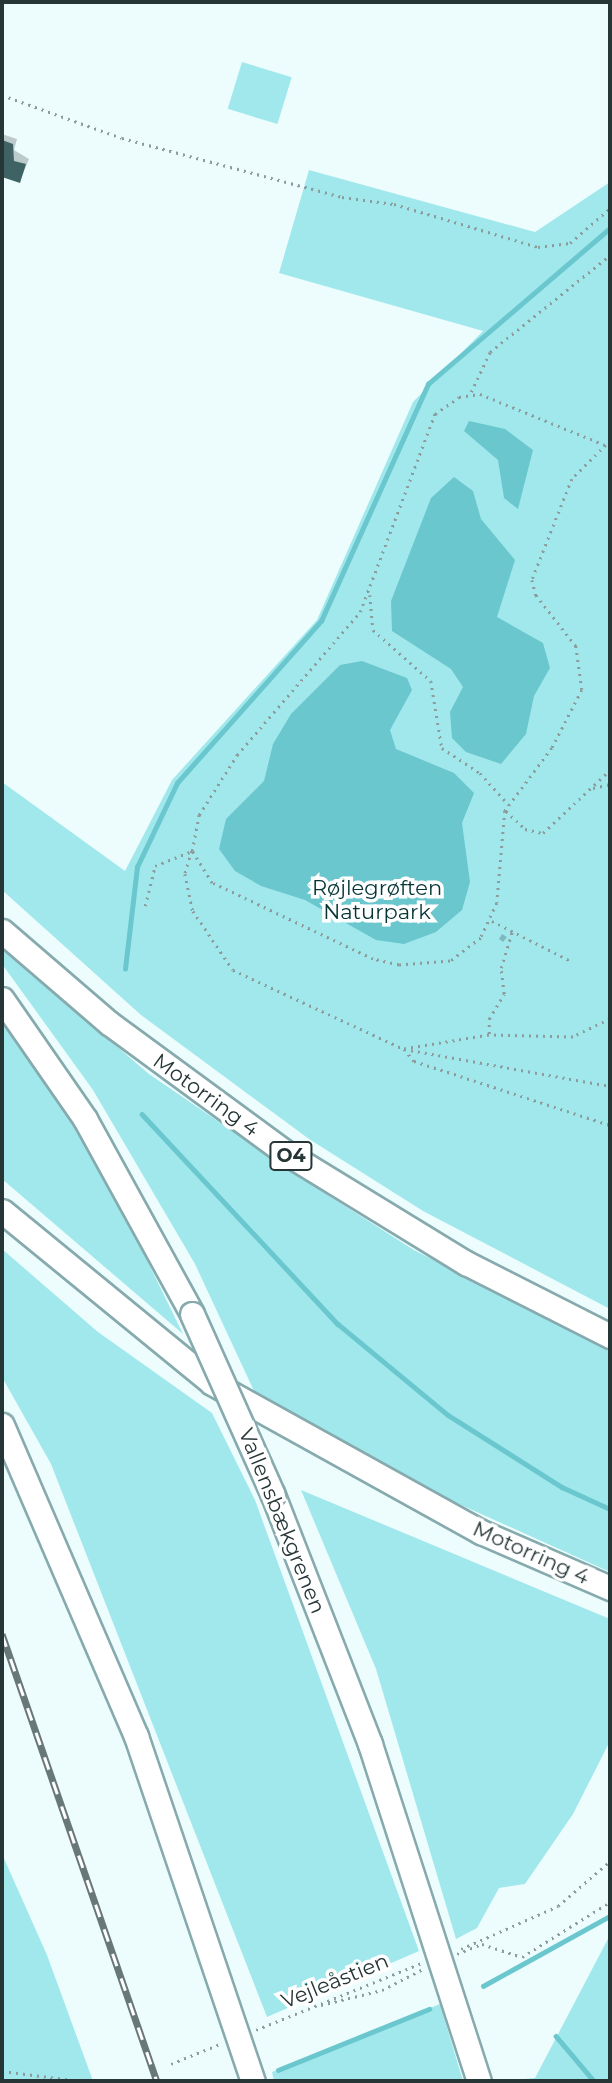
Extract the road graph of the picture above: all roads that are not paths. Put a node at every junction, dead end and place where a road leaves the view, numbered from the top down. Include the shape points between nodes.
1 (2, 931) edge
2 (2, 999) edge
3 (2, 1211) edge
4 (610, 1336) edge
5 (2, 1425) edge
6 (610, 1588) edge
7 (253, 2081) edge
8 (479, 2081) edge

1 - 4 highway, Motorring 4 / O4 via 109,1023 283,1151 467,1262
2 - 8 highway, Vallensbækgrenen, bridge via 85,1119 192,1314 273,1495 370,1744
3 - 6 highway, Motorring 4 via 212,1383 481,1532
5 - 7 highway via 136,1736

